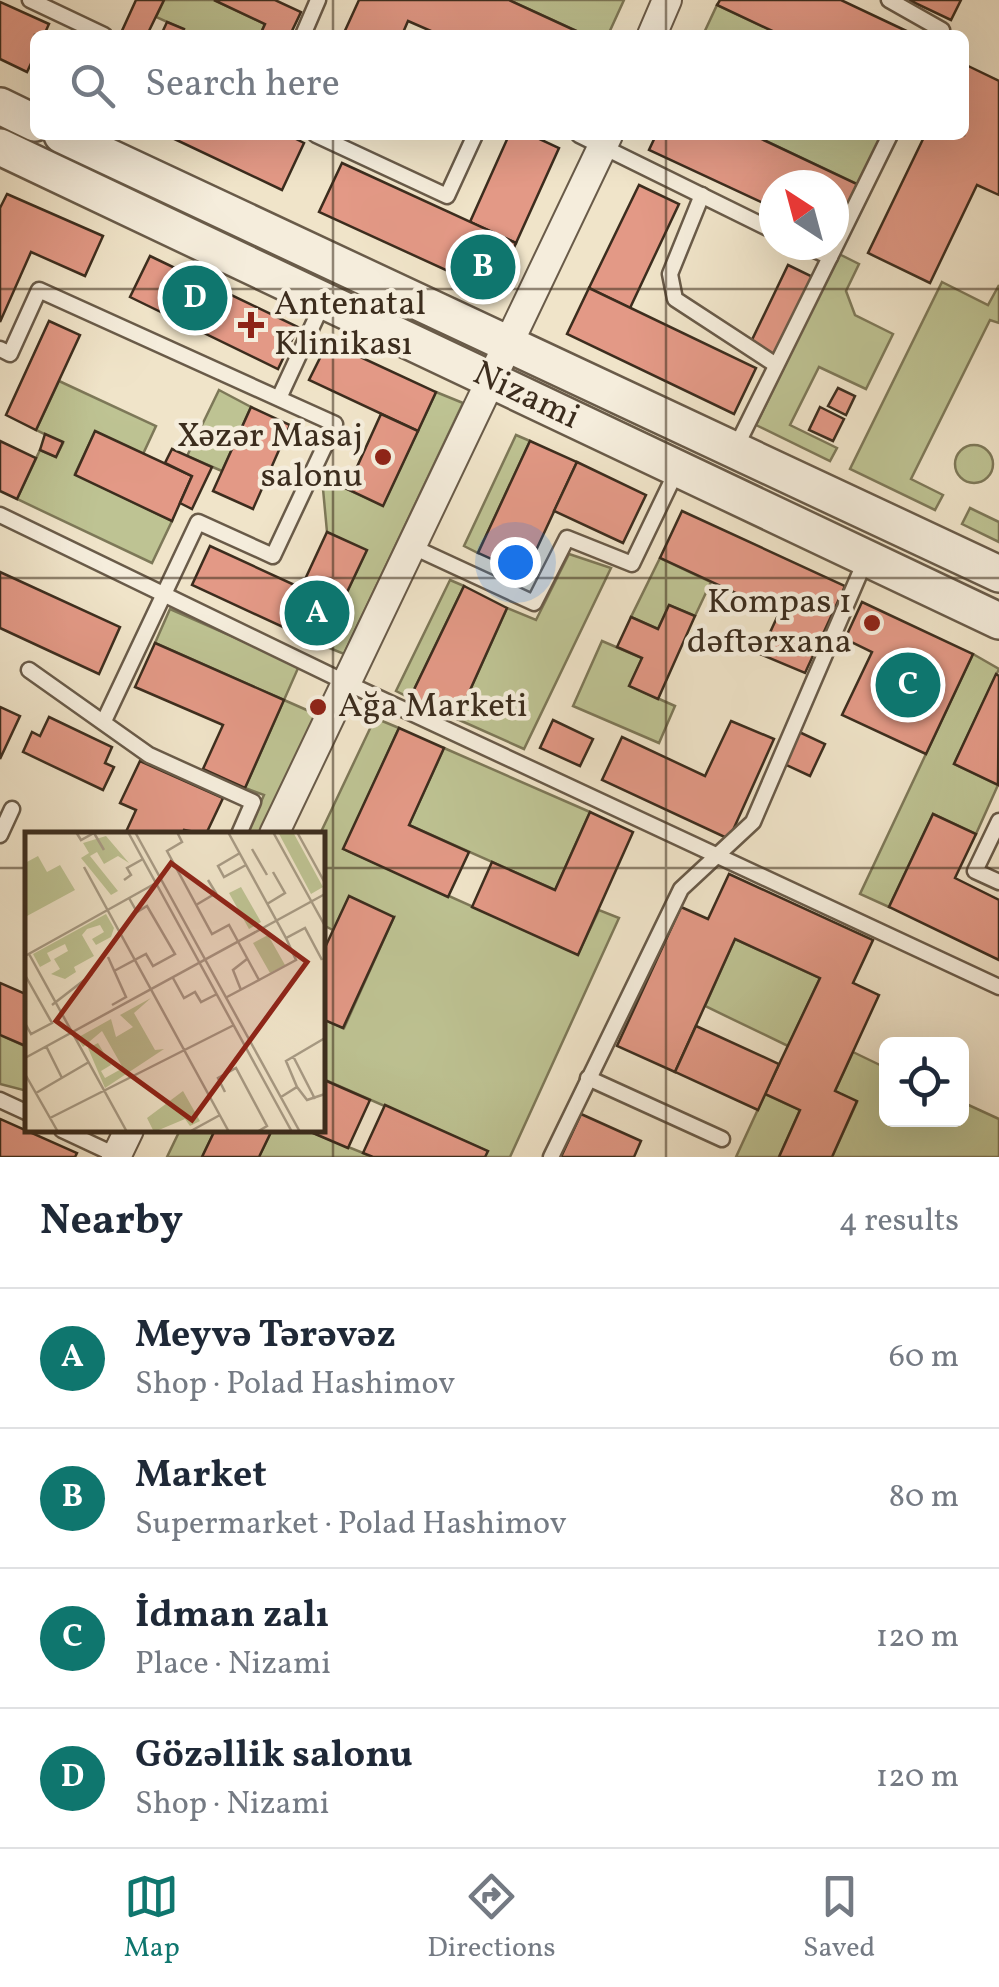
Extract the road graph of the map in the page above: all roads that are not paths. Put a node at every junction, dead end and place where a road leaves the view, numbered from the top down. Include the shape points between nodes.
1 (30, 0) edge
2 (318, 0) edge
3 (667, 0) edge
4 (889, 0) edge
5 (71, 19) junction
6 (66, 30) edge
7 (94, 30) edge
8 (304, 30) edge
9 (654, 30) edge
10 (942, 30) edge
11 (73, 140) edge
12 (327, 140) edge
13 (473, 140) edge
14 (597, 140) edge
15 (599, 140) edge
16 (888, 140) edge
17 (1, 150) edge
18 (702, 195) junction
19 (849, 218) edge
20 (759, 224) edge
21 (828, 260) edge
22 (325, 298) junction
23 (510, 342) junction
24 (0, 350) edge
25 (776, 365) junction
26 (492, 379) junction
27 (279, 398) junction
28 (736, 448) junction
29 (679, 468) junction
30 (0, 515) edge
31 (413, 547) junction
32 (867, 558) junction
33 (999, 574) edge
34 (164, 592) junction
35 (999, 621) edge
36 (29, 670) dead end
37 (349, 684) junction
38 (104, 720) junction
39 (12, 809) dead end
40 (999, 821) edge
41 (239, 832) edge
42 (275, 832) edge
43 (0, 835) edge
44 (718, 856) junction
45 (999, 882) edge
46 (999, 987) edge
47 (588, 1078) junction
48 (0, 1100) edge
49 (25, 1112) edge
50 (68, 1132) edge
51 (722, 1139) dead end
52 (121, 1150) edge
53 (552, 1157) edge

1 - 5 lane
2 - 8 lane
3 - 9 street
4 - 10 lane
5 - 6 lane
5 - 7 lane
11 - 23 street, Nizami
12 - 13 lane via 447,196
14 - 23 street
15 - 18 lane
16 - 19 lane
17 - 22 street, Nizami
18 - 20 lane
18 - 25 lane via 670,274 676,298
21 - 25 lane
22 - 26 street, Nizami
22 - 27 lane
23 - 26 street
23 - 28 street, Nizami
24 - 27 lane via 10,354 39,290
25 - 28 lane
26 - 29 street, Nizami
26 - 31 street
27 - 34 lane via 335,424 272,556 198,522
28 - 33 street, Nizami
29 - 31 lane via 632,564 567,538 534,603
29 - 32 street, Nizami
30 - 34 lane
31 - 37 street
32 - 35 street, Nizami
32 - 44 lane via 753,822
34 - 37 lane
34 - 38 lane
36 - 38 lane
37 - 42 street
37 - 44 lane
38 - 41 lane via 149,756 254,802
39 - 43 lane
40 - 45 lane via 975,870
44 - 46 lane
44 - 47 lane via 681,889
47 - 51 lane
47 - 53 lane
48 - 49 lane
50 - 52 lane

